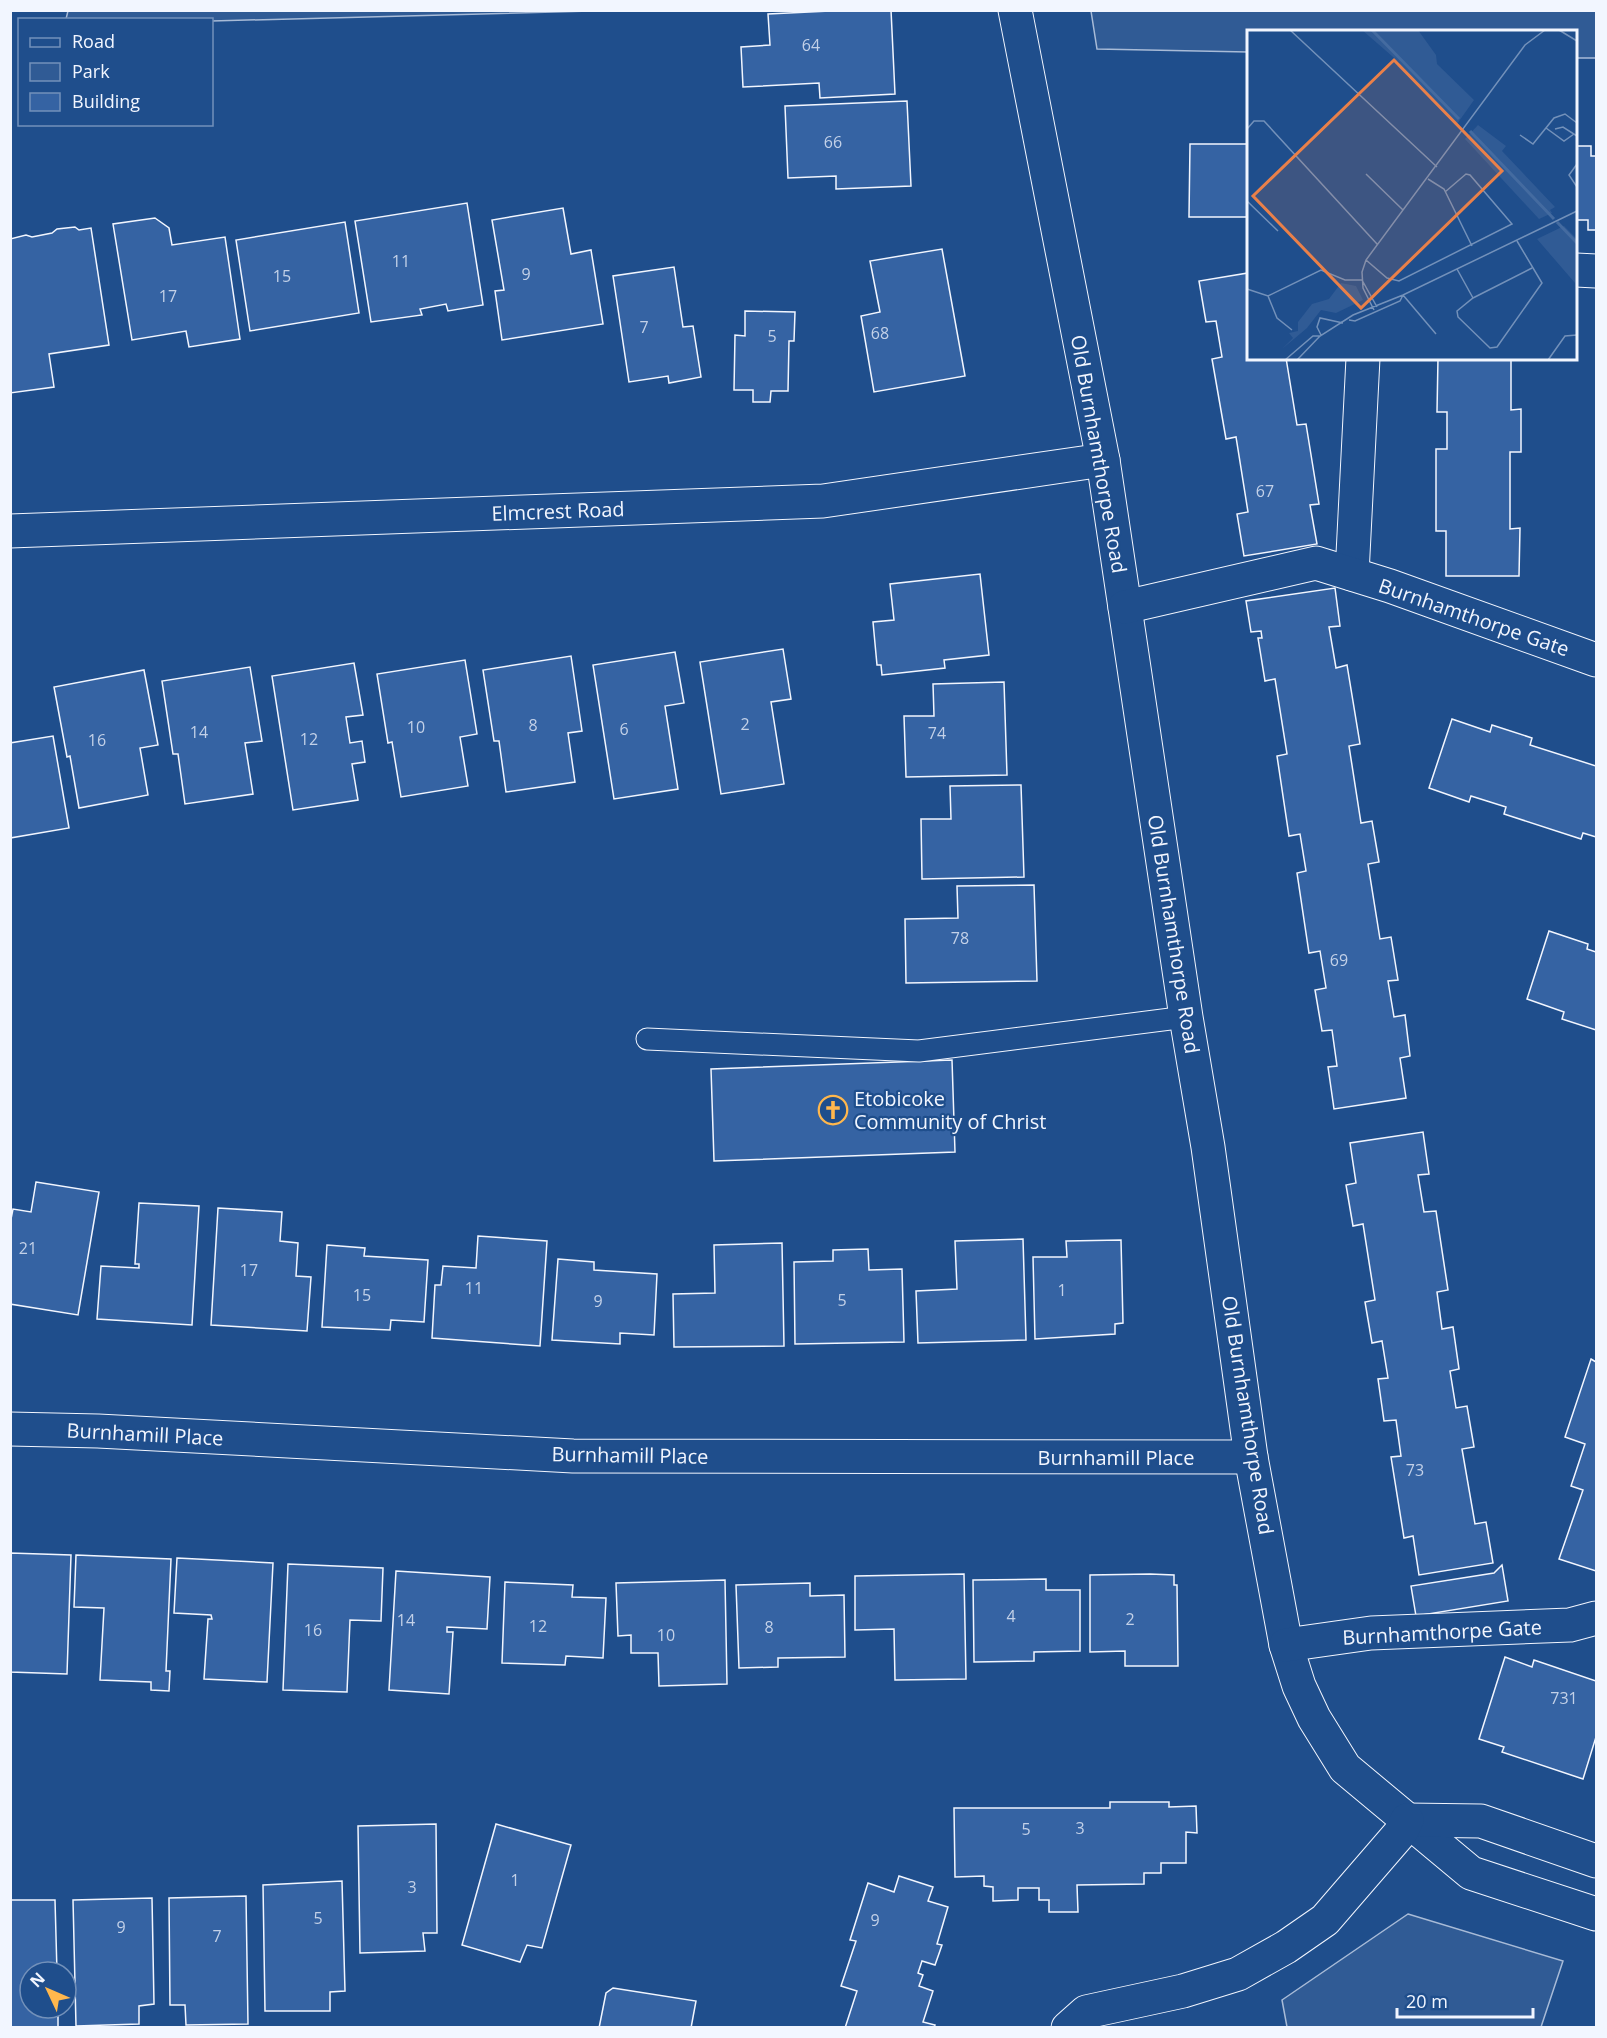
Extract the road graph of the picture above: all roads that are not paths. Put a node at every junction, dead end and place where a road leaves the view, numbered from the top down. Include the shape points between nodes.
1 (1015, 10) edge
2 (1577, 270) edge
3 (1596, 271) edge
4 (1363, 360) edge
5 (1103, 460) junction
6 (10, 531) edge
7 (1352, 574) junction
8 (1125, 608) junction
9 (1596, 660) edge
10 (1186, 1017) junction
11 (647, 1040) dead end
12 (10, 1430) edge
13 (1251, 1457) junction
14 (1596, 1618) edge
15 (1286, 1645) junction
16 (1407, 1820) junction
17 (1596, 1860) edge
18 (1596, 1914) edge
19 (1068, 2028) edge

1 - 5 street, Old Burnhamthorpe Road
2 - 3 street
4 - 7 street
5 - 6 street, Elmcrest Road via 823,501
5 - 8 street, Old Burnhamthorpe Road
7 - 8 street, Burnhamthorpe Gate via 1316,563
7 - 9 street, Burnhamthorpe Gate
8 - 10 street, Old Burnhamthorpe Road
10 - 11 lane via 919,1051
10 - 13 street, Old Burnhamthorpe Road
12 - 13 street, Burnhamill Place via 98,1431 573,1456
13 - 15 street, Old Burnhamthorpe Road
14 - 15 street, Burnhamthorpe Gate via 1570,1625 1371,1633
15 - 16 street, Old Burnhamthorpe Road via 1314,1718 1345,1768
16 - 17 street via 1481,1821
16 - 18 street, Old Burnhamthorpe Road via 1471,1873
16 - 19 street via 1325,1920 1286,1947 1238,1974 1183,1991 1086,2012

